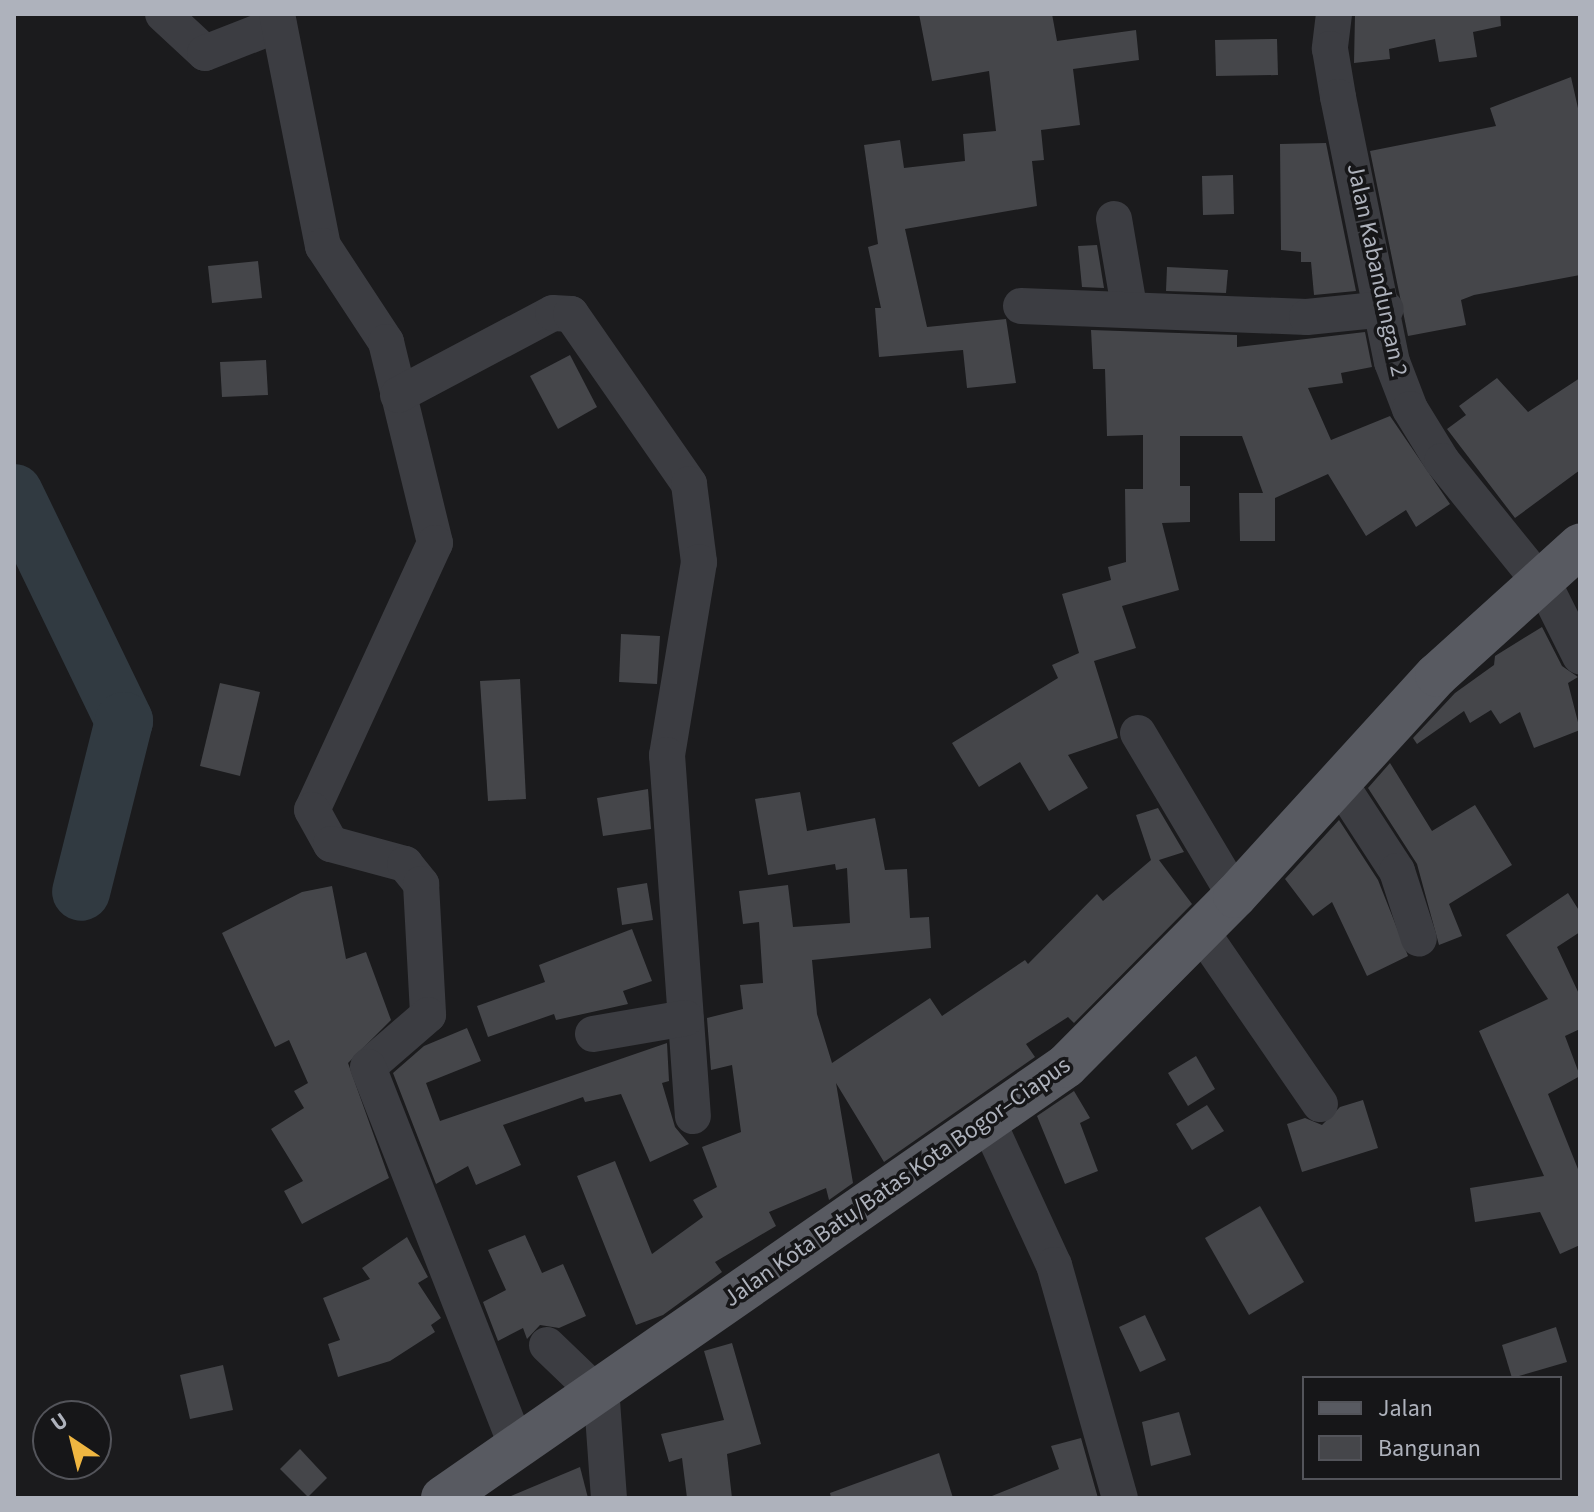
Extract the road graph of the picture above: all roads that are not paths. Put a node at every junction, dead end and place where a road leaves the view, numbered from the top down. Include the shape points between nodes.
1 (163, 14) edge
2 (1334, 14) edge
3 (278, 19) edge
4 (1114, 219) dead end
5 (1021, 306) dead end
6 (1129, 307) junction
7 (1386, 309) junction
8 (398, 395) junction
9 (1580, 546) edge
10 (1538, 580) junction
11 (1580, 656) edge
12 (1138, 733) dead end
13 (1339, 782) junction
14 (1235, 896) junction
15 (1201, 931) junction
16 (1419, 939) dead end
17 (686, 1018) junction
18 (593, 1034) dead end
19 (1320, 1104) dead end
20 (693, 1116) dead end
21 (989, 1124) junction
22 (547, 1345) dead end
23 (598, 1389) junction
24 (518, 1450) junction
25 (443, 1498) edge
26 (609, 1498) edge
27 (1120, 1498) edge

1 - 3 street via 205,53
2 - 7 street, Jalan Kabandungan 2 via 1330,49
3 - 8 street via 323,246 380,328
4 - 6 street
5 - 6 street
6 - 7 street via 1280,317
7 - 10 street, Jalan Kabandungan 2 via 1392,362 1410,409 1442,461
8 - 17 street via 553,313 571,314 689,484 699,562 667,755
8 - 24 street via 418,460 435,555 312,810 331,844 405,864 421,884 428,1015 368,1067
9 - 10 main road, Jalan Kota Batu/Batas Kota Bogor–Ciapus
10 - 11 street, Jalan Kabandungan 2
10 - 13 main road, Jalan Kota Batu/Batas Kota Bogor–Ciapus via 1437,675
12 - 14 street
13 - 14 main road, Jalan Kota Batu/Batas Kota Bogor–Ciapus
13 - 16 street via 1397,871
14 - 15 main road, Jalan Kota Batu/Batas Kota Bogor–Ciapus
15 - 19 street
15 - 21 main road, Jalan Kota Batu/Batas Kota Bogor–Ciapus via 1066,1066
17 - 18 street
17 - 20 street
21 - 23 main road, Jalan Kota Batu/Batas Kota Bogor–Ciapus
21 - 27 street via 1054,1265
22 - 23 street
23 - 24 main road, Jalan Kota Batu/Batas Kota Bogor–Ciapus
23 - 26 street
24 - 25 main road, Jalan Kota Batu/Batas Kota Bogor–Ciapus

